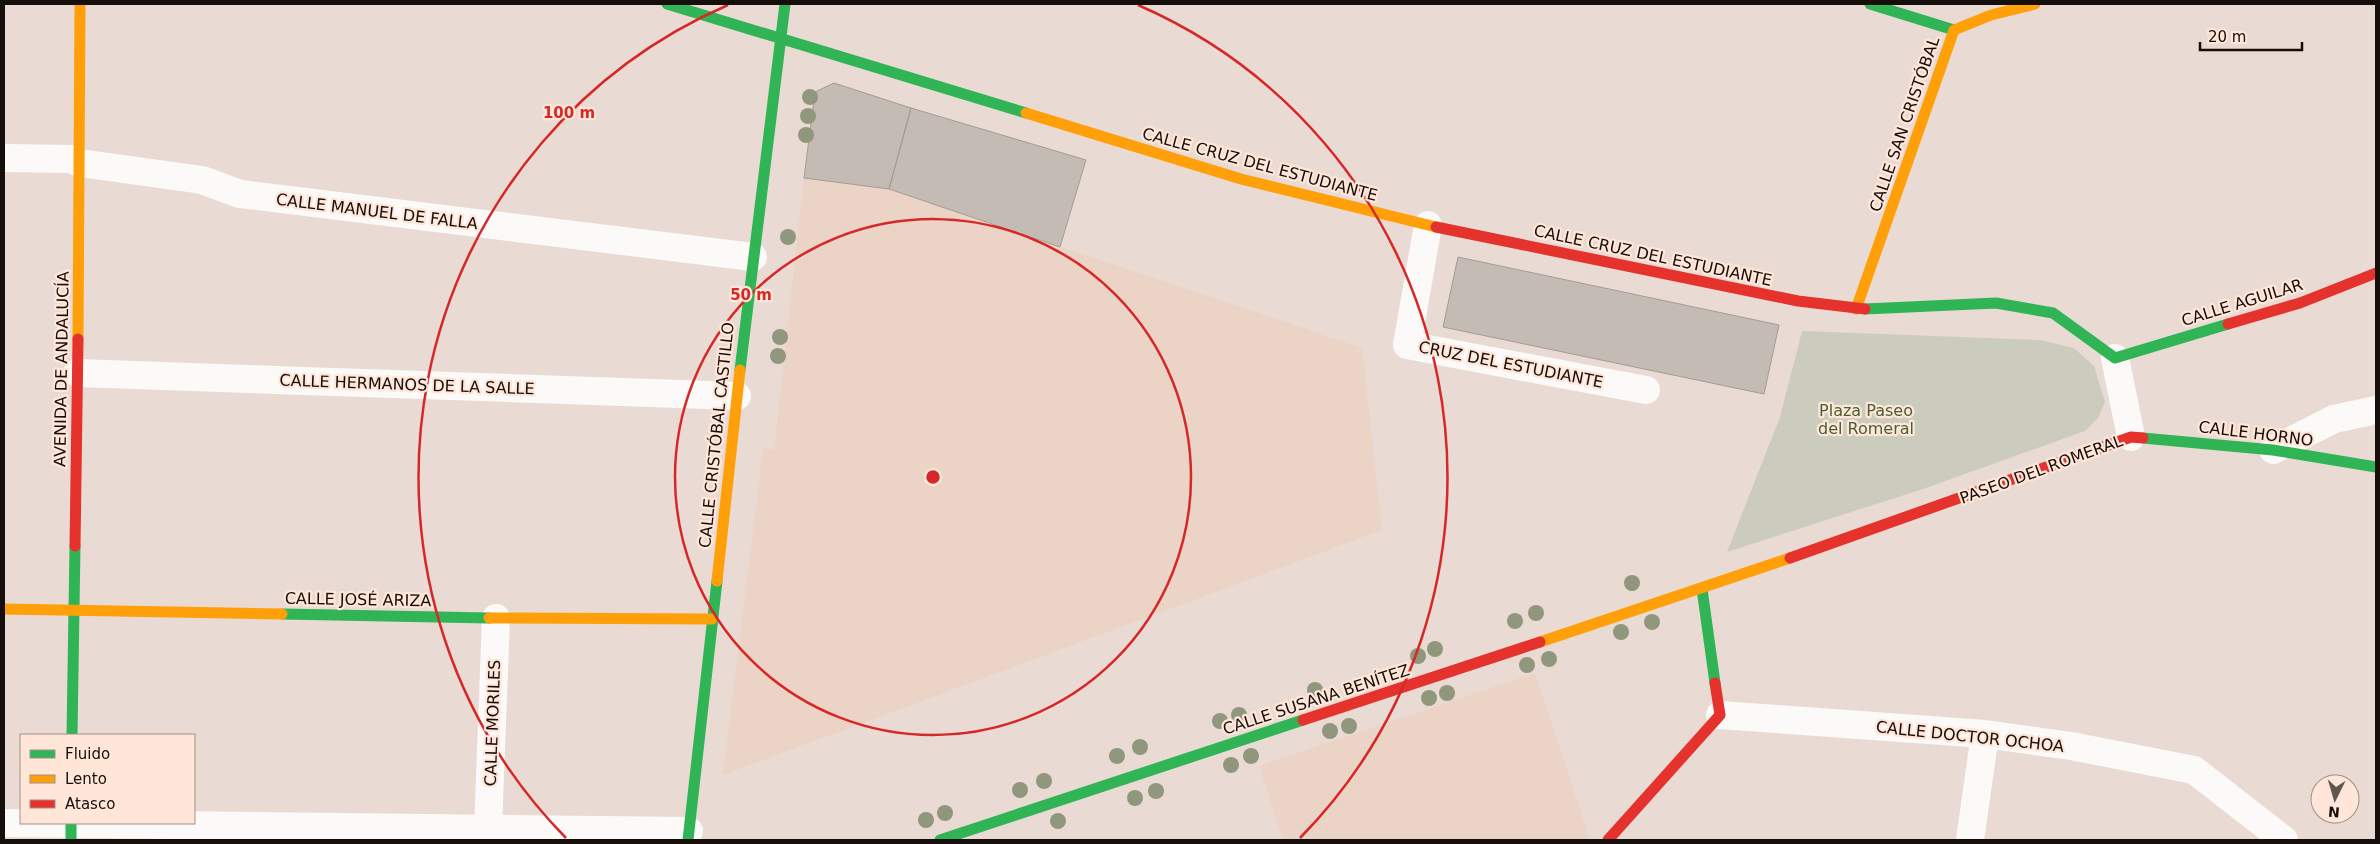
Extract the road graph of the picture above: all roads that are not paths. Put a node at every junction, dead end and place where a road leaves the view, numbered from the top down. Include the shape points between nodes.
1 (80, 4) edge
2 (667, 4) edge
3 (785, 4) edge
4 (1870, 4) edge
5 (2034, 4) edge
6 (1954, 30) junction
7 (780, 39) junction
8 (4, 158) edge
9 (80, 163) junction
10 (1428, 225) junction
11 (753, 257) junction
12 (2376, 273) edge
13 (1856, 309) junction
14 (2115, 358) junction
15 (77, 373) junction
16 (1646, 390) dead end
17 (737, 396) junction
18 (2376, 410) edge
19 (2131, 437) junction
20 (2273, 450) junction
21 (2376, 467) edge
22 (1702, 589) junction
23 (4, 609) edge
24 (73, 609) junction
25 (496, 618) junction
26 (712, 619) junction
27 (1720, 715) junction
28 (72, 734) edge
29 (1985, 734) junction
30 (4, 822) edge
31 (20, 824) edge
32 (23, 824) edge
33 (71, 829) edge
34 (488, 829) junction
35 (689, 836) edge
36 (940, 840) edge
37 (1608, 840) edge
38 (1970, 840) edge
39 (2284, 840) edge

1 - 9 street, AVENIDA DE ANDALUCÍA
2 - 7 street, CALLE CRUZ DEL ESTUDIANTE
3 - 7 street, CALLE CRISTÓBAL CASTILLO
4 - 6 street
5 - 6 street, CALLE SAN CRISTÓBAL via 1991,15
6 - 13 street, CALLE SAN CRISTÓBAL
7 - 10 street, CALLE CRUZ DEL ESTUDIANTE via 1241,178
7 - 11 street, CALLE CRISTÓBAL CASTILLO
8 - 9 street, CALLE MANUEL DE FALLA via 71,159
9 - 11 street, CALLE MANUEL DE FALLA via 202,180 240,194
9 - 15 street, AVENIDA DE ANDALUCÍA
10 - 13 street, CALLE CRUZ DEL ESTUDIANTE via 1788,299
10 - 16 street, CRUZ DEL ESTUDIANTE via 1407,344
11 - 17 street, CALLE CRISTÓBAL CASTILLO
12 - 14 street, CALLE AGUILAR via 2300,303
13 - 14 street via 1996,303 2053,313
14 - 19 street, PASEO DEL ROMERAL
15 - 17 street, CALLE HERMANOS DE LA SALLE
15 - 24 street, AVENIDA DE ANDALUCÍA
17 - 26 street, CALLE CRISTÓBAL CASTILLO
18 - 20 street via 2334,419
19 - 20 street, CALLE HORNO
19 - 22 street, PASEO DEL ROMERAL
20 - 21 street, CALLE HORNO
22 - 27 street
22 - 36 street, CALLE SUSANA BENÍTEZ
23 - 24 street, CALLE JOSÉ ARIZA
24 - 25 street, CALLE JOSÉ ARIZA
24 - 28 street, AVENIDA DE ANDALUCÍA
25 - 26 street, CALLE JOSÉ ARIZA
25 - 34 street, CALLE MORILES
26 - 35 street, CALLE CRISTÓBAL CASTILLO
27 - 29 street, CALLE DOCTOR OCHOA
27 - 37 street
29 - 38 street
29 - 39 street, CALLE DOCTOR OCHOA via 2071,746 2194,770
30 - 31 street
32 - 33 street
33 - 34 street
34 - 35 street

